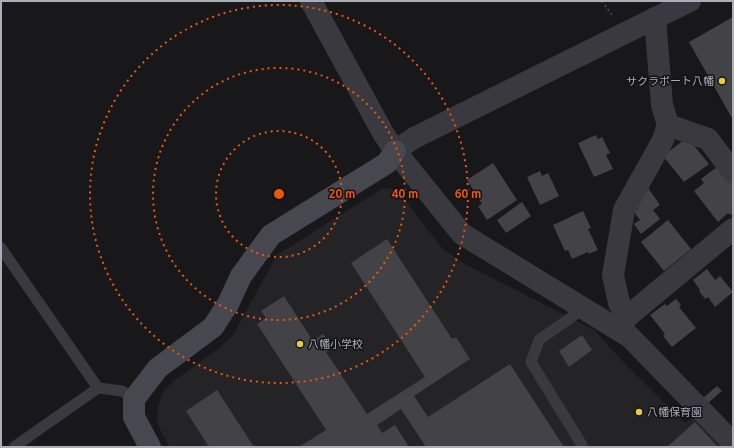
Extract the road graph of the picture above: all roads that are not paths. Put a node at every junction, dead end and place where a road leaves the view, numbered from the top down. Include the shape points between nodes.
1 (311, 1) edge
2 (690, 1) edge
3 (655, 18) junction
4 (668, 125) junction
5 (395, 151) junction
6 (733, 172) edge
7 (733, 229) edge
8 (1, 248) edge
9 (583, 309) junction
10 (623, 324) junction
11 (98, 388) junction
12 (134, 399) junction
13 (733, 443) edge
14 (14, 447) edge
15 (150, 447) edge
16 (581, 447) edge

1 - 5 street
2 - 3 street
3 - 4 street via 662,105
3 - 5 street via 414,138
4 - 6 street via 708,139
4 - 10 street via 663,140 624,210 613,275
5 - 9 street via 462,234
5 - 12 street via 387,163 271,235 241,276 228,304 213,327 158,368
7 - 10 street
8 - 11 lane
9 - 10 street
9 - 16 lane via 538,340 531,362
10 - 13 street via 630,337
11 - 12 lane via 122,391
11 - 14 lane
12 - 15 street via 134,417

